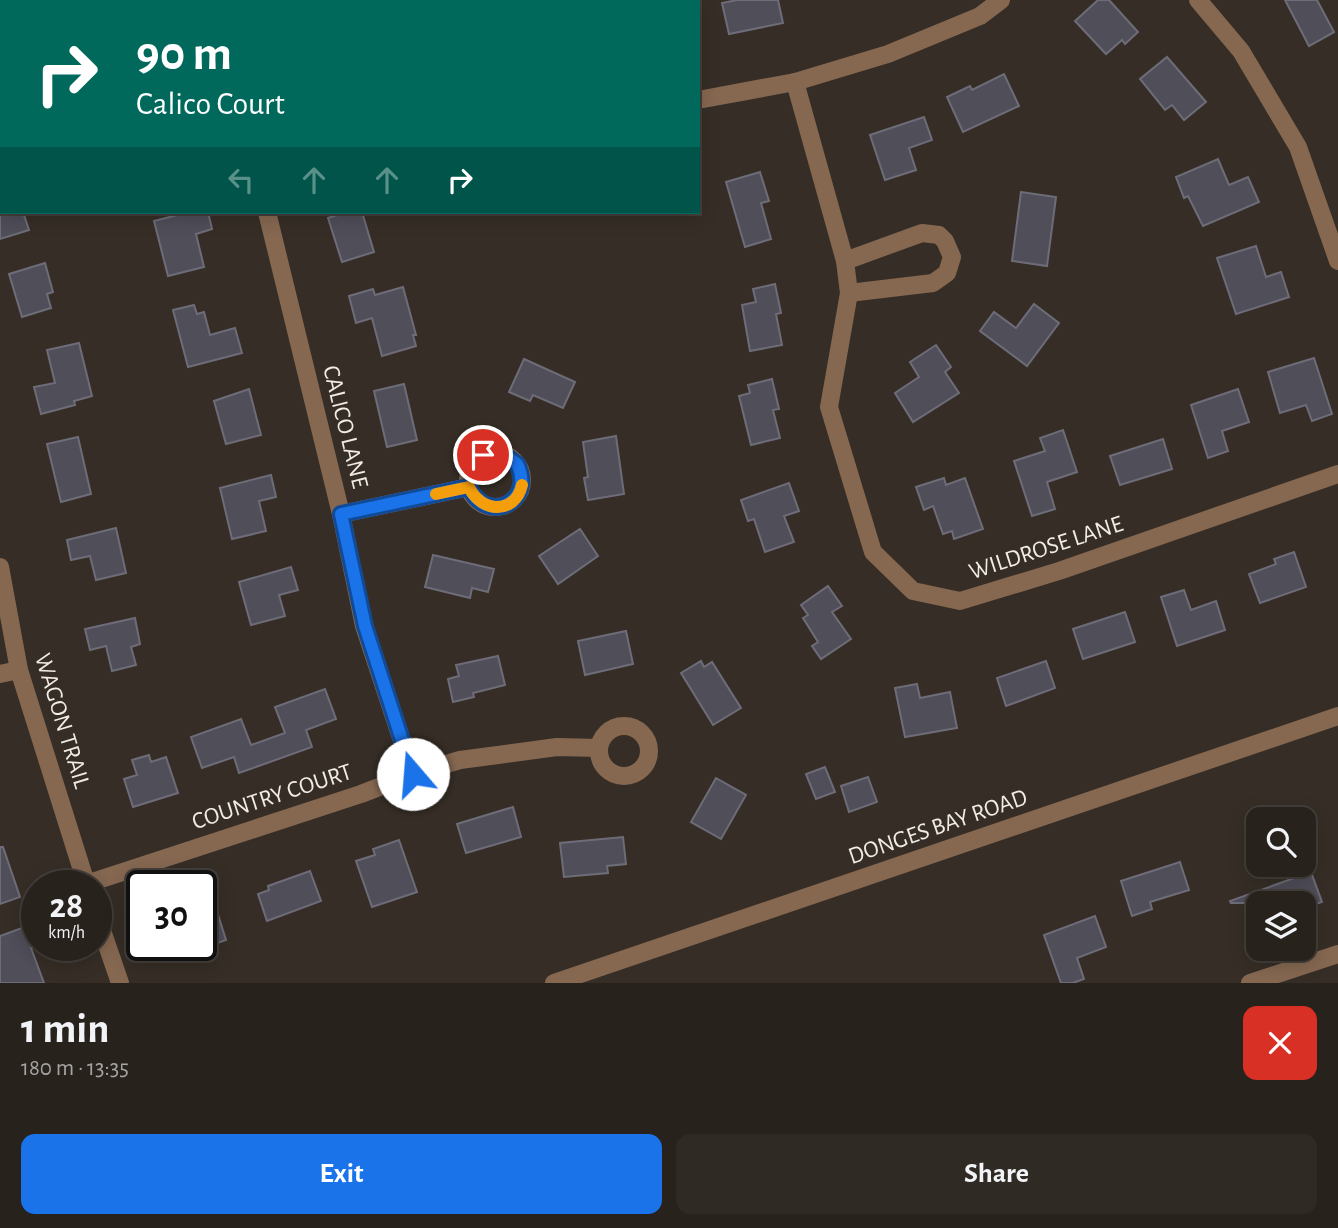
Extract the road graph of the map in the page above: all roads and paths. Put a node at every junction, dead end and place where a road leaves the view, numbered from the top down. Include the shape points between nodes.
1 (1001, 0) edge
2 (1198, 0) edge
3 (794, 82) junction
4 (700, 100) edge
5 (267, 214) edge
6 (845, 261) junction
7 (1338, 261) edge
8 (849, 293) junction
9 (1338, 474) edge
10 (469, 487) dead end
11 (341, 514) junction
12 (0, 567) edge
13 (19, 670) junction
14 (0, 674) edge
15 (1338, 716) edge
16 (599, 748) dead end
17 (413, 774) junction
18 (82, 870) edge
19 (112, 877) edge
20 (1338, 954) edge
21 (112, 960) edge
22 (120, 983) edge
23 (554, 983) edge
24 (1250, 983) edge

1 - 3 street via 980,16 888,54
2 - 7 street via 1241,51 1298,147
3 - 4 street
3 - 6 street, WILDROSE LANE
5 - 11 street, CALICO LANE
6 - 8 street, WILDROSE LANE
6 - 8 street via 922,233 939,235 952,257 947,273 933,283
8 - 9 street, WILDROSE LANE via 829,407 873,552 913,591 960,601
10 - 11 street
11 - 17 street, CALICO LANE via 365,626
12 - 13 street, WAGON TRAIL
13 - 14 street
13 - 18 street, WAGON TRAIL
15 - 23 street, DONGES BAY ROAD
16 - 17 street, COUNTRY COURT via 509,752
17 - 19 street, COUNTRY COURT
20 - 24 street
21 - 22 street

